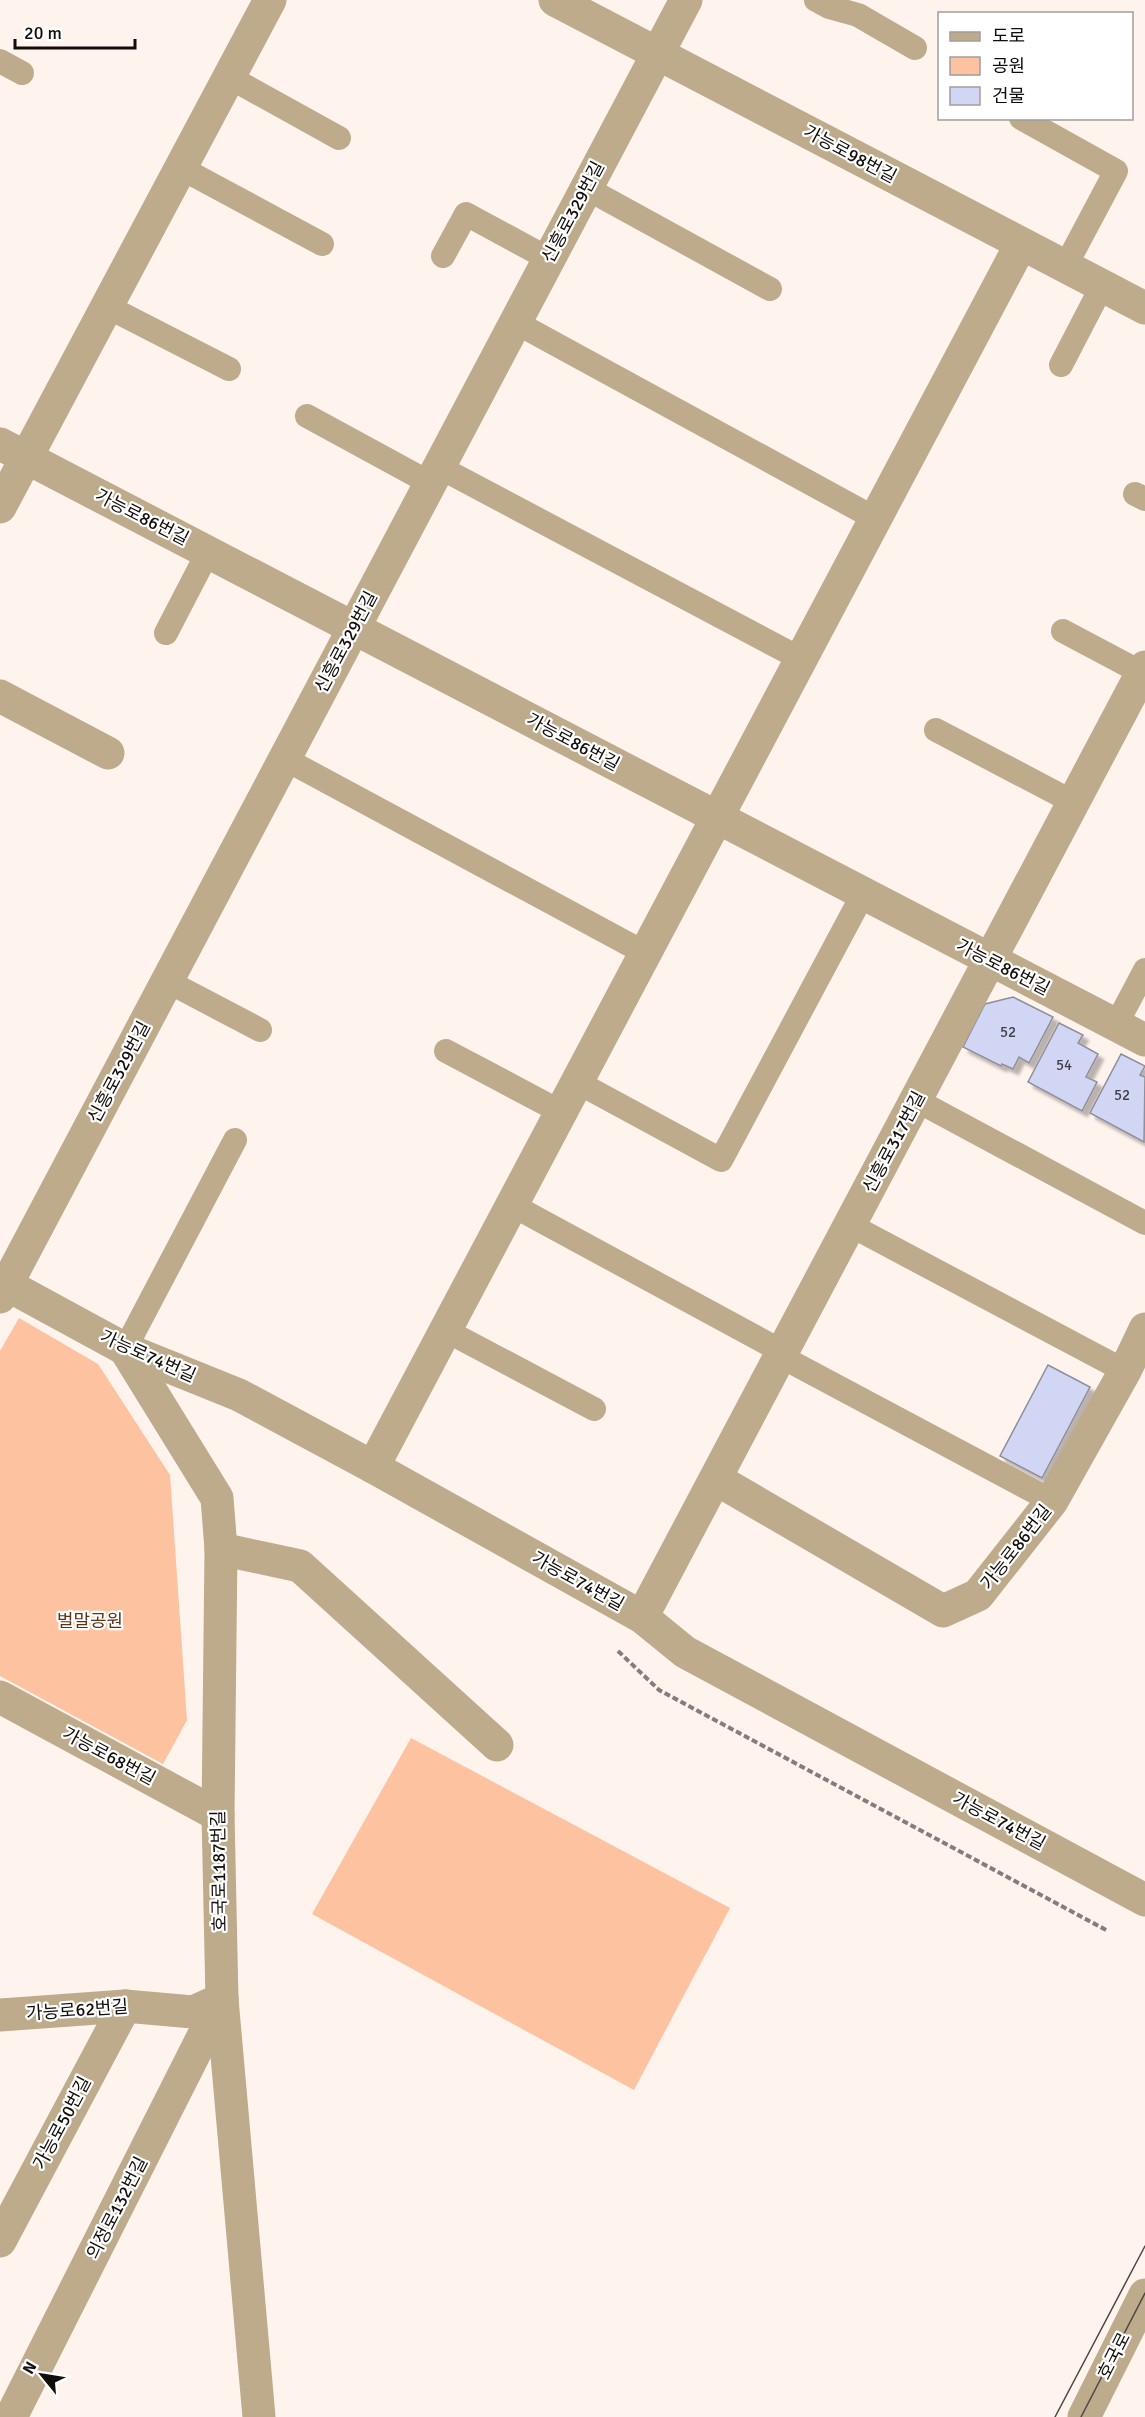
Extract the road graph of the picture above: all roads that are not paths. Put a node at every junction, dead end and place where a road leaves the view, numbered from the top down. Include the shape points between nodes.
1 (270, 0) edge
2 (555, 0) edge
3 (686, 0) edge
4 (816, 0) edge
5 (915, 48) dead end
6 (658, 54) junction
7 (0, 61) edge
8 (22, 73) dead end
9 (229, 76) junction
10 (1025, 120) edge
11 (339, 138) dead end
12 (179, 167) junction
13 (586, 188) junction
14 (322, 244) dead end
15 (1021, 244) junction
16 (443, 256) dead end
17 (549, 259) junction
18 (1065, 267) junction
19 (1102, 286) junction
20 (770, 289) dead end
21 (106, 306) junction
22 (1145, 308) edge
23 (515, 322) junction
24 (1061, 365) dead end
25 (229, 369) dead end
26 (308, 416) dead end
27 (13, 450) edge
28 (435, 475) junction
29 (0, 507) edge
30 (876, 519) junction
31 (208, 552) junction
32 (353, 628) junction
33 (1063, 632) dead end
34 (166, 633) dead end
35 (801, 659) junction
36 (1143, 670) edge
37 (0, 696) edge
38 (936, 729) dead end
39 (108, 753) dead end
40 (285, 759) junction
41 (1073, 802) junction
42 (717, 817) junction
43 (863, 894) junction
44 (645, 953) junction
45 (990, 960) junction
46 (1145, 970) edge
47 (167, 981) junction
48 (1116, 1025) junction
49 (260, 1030) dead end
50 (1145, 1040) edge
51 (446, 1051) dead end
52 (577, 1082) junction
53 (916, 1100) junction
54 (561, 1112) junction
55 (235, 1140) dead end
56 (512, 1205) junction
57 (1145, 1223) edge
58 (850, 1225) junction
59 (2, 1287) edge
60 (1145, 1329) edge
61 (445, 1330) junction
62 (125, 1349) junction
63 (782, 1354) junction
64 (1125, 1371) junction
65 (594, 1410) dead end
66 (373, 1467) junction
67 (716, 1479) junction
68 (1052, 1501) junction
69 (221, 1549) junction
70 (642, 1617) junction
71 (0, 1697) edge
72 (497, 1745) dead end
73 (218, 1815) junction
74 (1145, 1900) edge
75 (222, 2000) junction
76 (124, 2006) junction
77 (0, 2016) edge
78 (0, 2241) edge
79 (1145, 2295) edge
80 (11, 2417) edge
81 (259, 2417) edge
82 (1084, 2417) edge

1 - 9 street
2 - 6 street, 가능로98번길
3 - 6 street, 신흥로329번길
4 - 5 lane via 858,15
6 - 13 street, 신흥로329번길
6 - 15 street, 가능로98번길
7 - 8 lane
9 - 11 lane
9 - 12 street
10 - 18 lane via 1116,171
12 - 14 lane
12 - 21 street
13 - 17 street, 신흥로329번길
13 - 20 lane
15 - 18 street, 가능로98번길
15 - 30 street
16 - 17 lane via 466,214
17 - 23 street, 신흥로329번길
18 - 19 street, 가능로98번길
19 - 22 street, 가능로98번길
19 - 24 lane
21 - 25 lane
21 - 27 street
23 - 28 street, 신흥로329번길
23 - 30 lane
26 - 28 lane
27 - 29 street
27 - 31 street, 가능로86번길
28 - 32 street, 신흥로329번길
28 - 35 lane
30 - 35 street
31 - 32 street, 가능로86번길
31 - 34 lane
32 - 40 street, 신흥로329번길
32 - 42 street, 가능로86번길
33 - 36 lane
35 - 42 street
36 - 41 street, 신흥로317번길
37 - 39 street
38 - 41 lane
40 - 44 lane
40 - 47 street, 신흥로329번길
41 - 45 street, 신흥로317번길
42 - 43 street, 가능로86번길
42 - 44 street
43 - 45 street, 가능로86번길
43 - 52 lane via 721,1160
44 - 52 street
45 - 48 street, 가능로86번길
45 - 53 street, 신흥로317번길
46 - 48 lane
47 - 49 lane
47 - 59 street, 신흥로329번길
48 - 50 street, 가능로86번길
51 - 54 lane
52 - 54 street
53 - 57 lane
53 - 58 street, 신흥로317번길
54 - 56 street
55 - 62 lane
56 - 61 street
56 - 63 lane
58 - 63 street, 신흥로317번길
58 - 64 lane
59 - 62 street, 가능로74번길
60 - 64 street, 가능로86번길
61 - 65 lane
61 - 66 street
62 - 66 street, 가능로74번길 via 239,1395
62 - 69 street, 호국로1187번길 via 217,1498
63 - 67 street, 신흥로317번길
63 - 68 lane
64 - 68 street, 가능로86번길
66 - 70 street, 가능로74번길
67 - 68 street, 가능로86번길 via 943,1611 978,1595
67 - 70 street, 신흥로317번길
69 - 72 street via 300,1566
69 - 73 street, 호국로1187번길
70 - 74 street, 가능로74번길 via 686,1652
71 - 73 street, 가능로68번길
73 - 75 street, 호국로1187번길
75 - 76 street, 가능로62번길 via 193,2013
75 - 80 street, 의정로132번길
75 - 81 street, 호국로1187번길
76 - 77 street, 가능로62번길
76 - 78 street, 가능로50번길
79 - 82 street, 호국로

